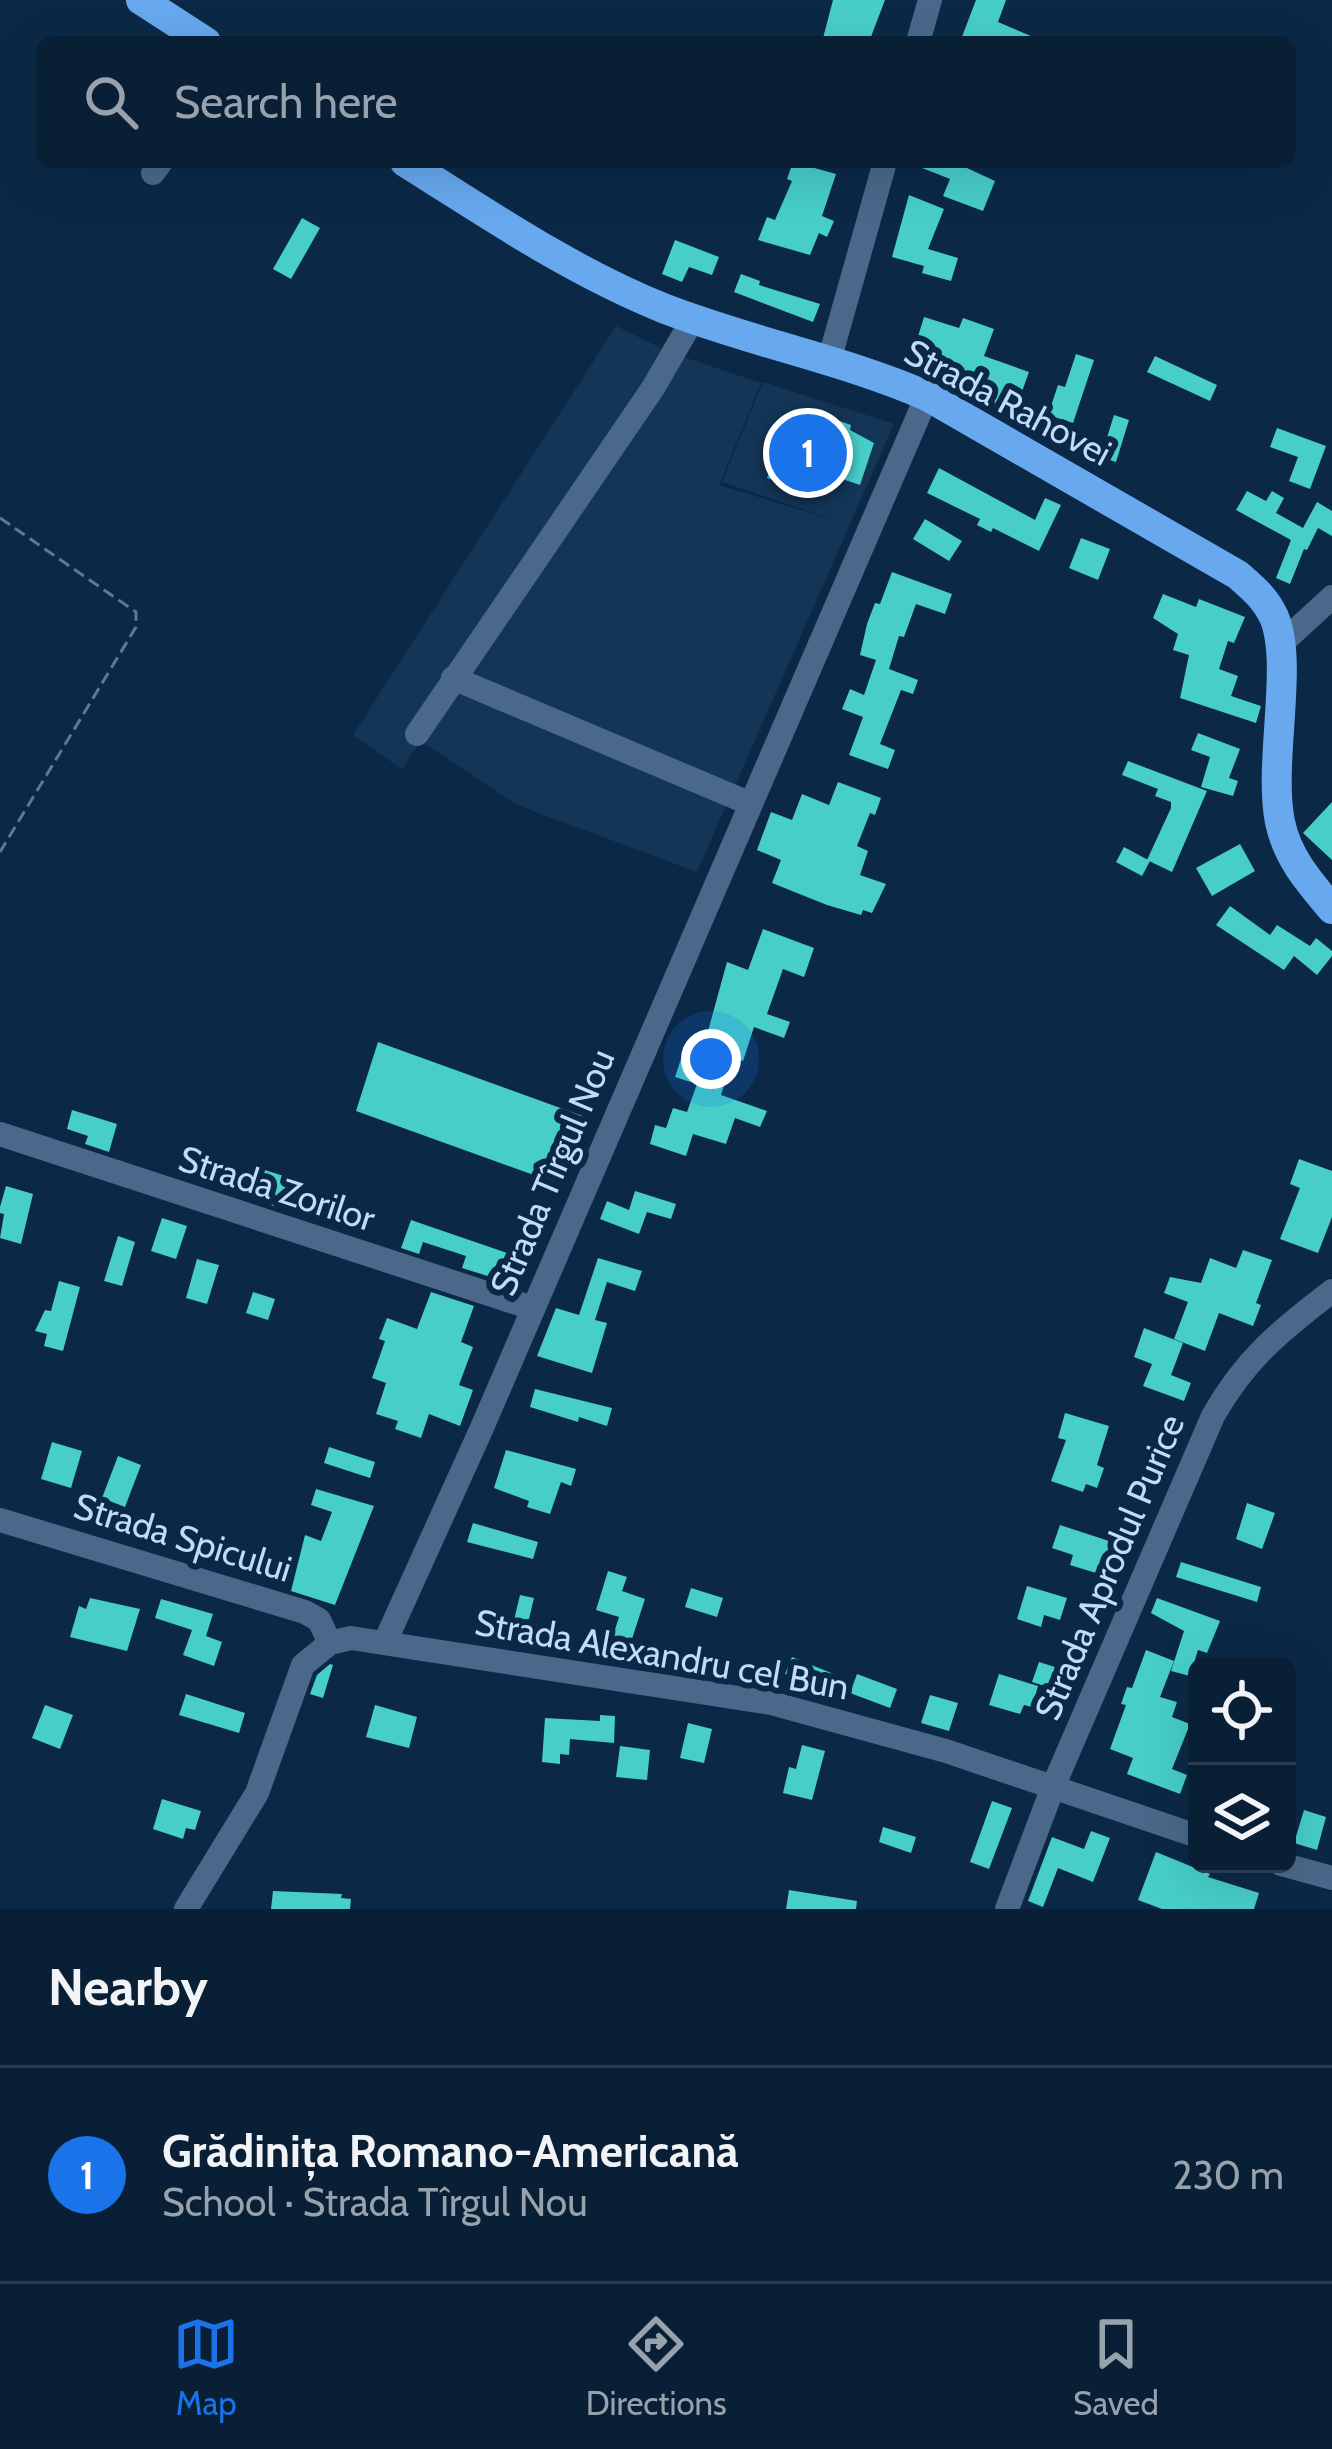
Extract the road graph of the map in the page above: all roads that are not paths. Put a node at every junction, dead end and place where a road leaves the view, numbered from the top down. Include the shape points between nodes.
1 (141, 0) edge
2 (930, 0) edge
3 (197, 36) edge
4 (920, 36) edge
5 (415, 168) edge
6 (883, 168) edge
7 (693, 319) junction
8 (830, 362) junction
9 (927, 396) junction
10 (1332, 598) edge
11 (1281, 644) junction
12 (453, 678) junction
13 (417, 734) dead end
14 (751, 804) junction
15 (1332, 909) edge
16 (0, 1134) edge
17 (1332, 1291) edge
18 (532, 1308) junction
19 (0, 1520) edge
20 (330, 1642) junction
21 (385, 1642) junction
22 (1053, 1787) junction
23 (1188, 1833) edge
24 (1296, 1868) edge
25 (1332, 1878) edge
26 (186, 1909) edge
27 (1007, 1909) edge

1 - 3 main road
2 - 4 street
5 - 7 main road, Strada Rahovei via 584,271
6 - 8 street
7 - 8 main road, Strada Rahovei
7 - 12 street
8 - 9 main road, Strada Rahovei
9 - 11 main road, Strada Rahovei via 1238,575 1262,595
9 - 14 street, Strada Tîrgul Nou
10 - 11 street
11 - 15 main road, Strada Rahovei via 1280,821 1290,854
12 - 13 street
12 - 14 street
14 - 18 street, Strada Tîrgul Nou
16 - 18 street, Strada Zorilor
17 - 22 street, Strada Aprodul Purice via 1235,1378
18 - 21 street, Strada Tîrgul Nou
19 - 20 street, Strada Spicului via 304,1612 319,1620
20 - 21 street
20 - 26 street via 303,1665 257,1792
21 - 22 street, Strada Alexandru cel Bun via 771,1703
22 - 23 street, Strada Alexandru cel Bun
22 - 27 street, Strada Aprodul Purice
24 - 25 street

